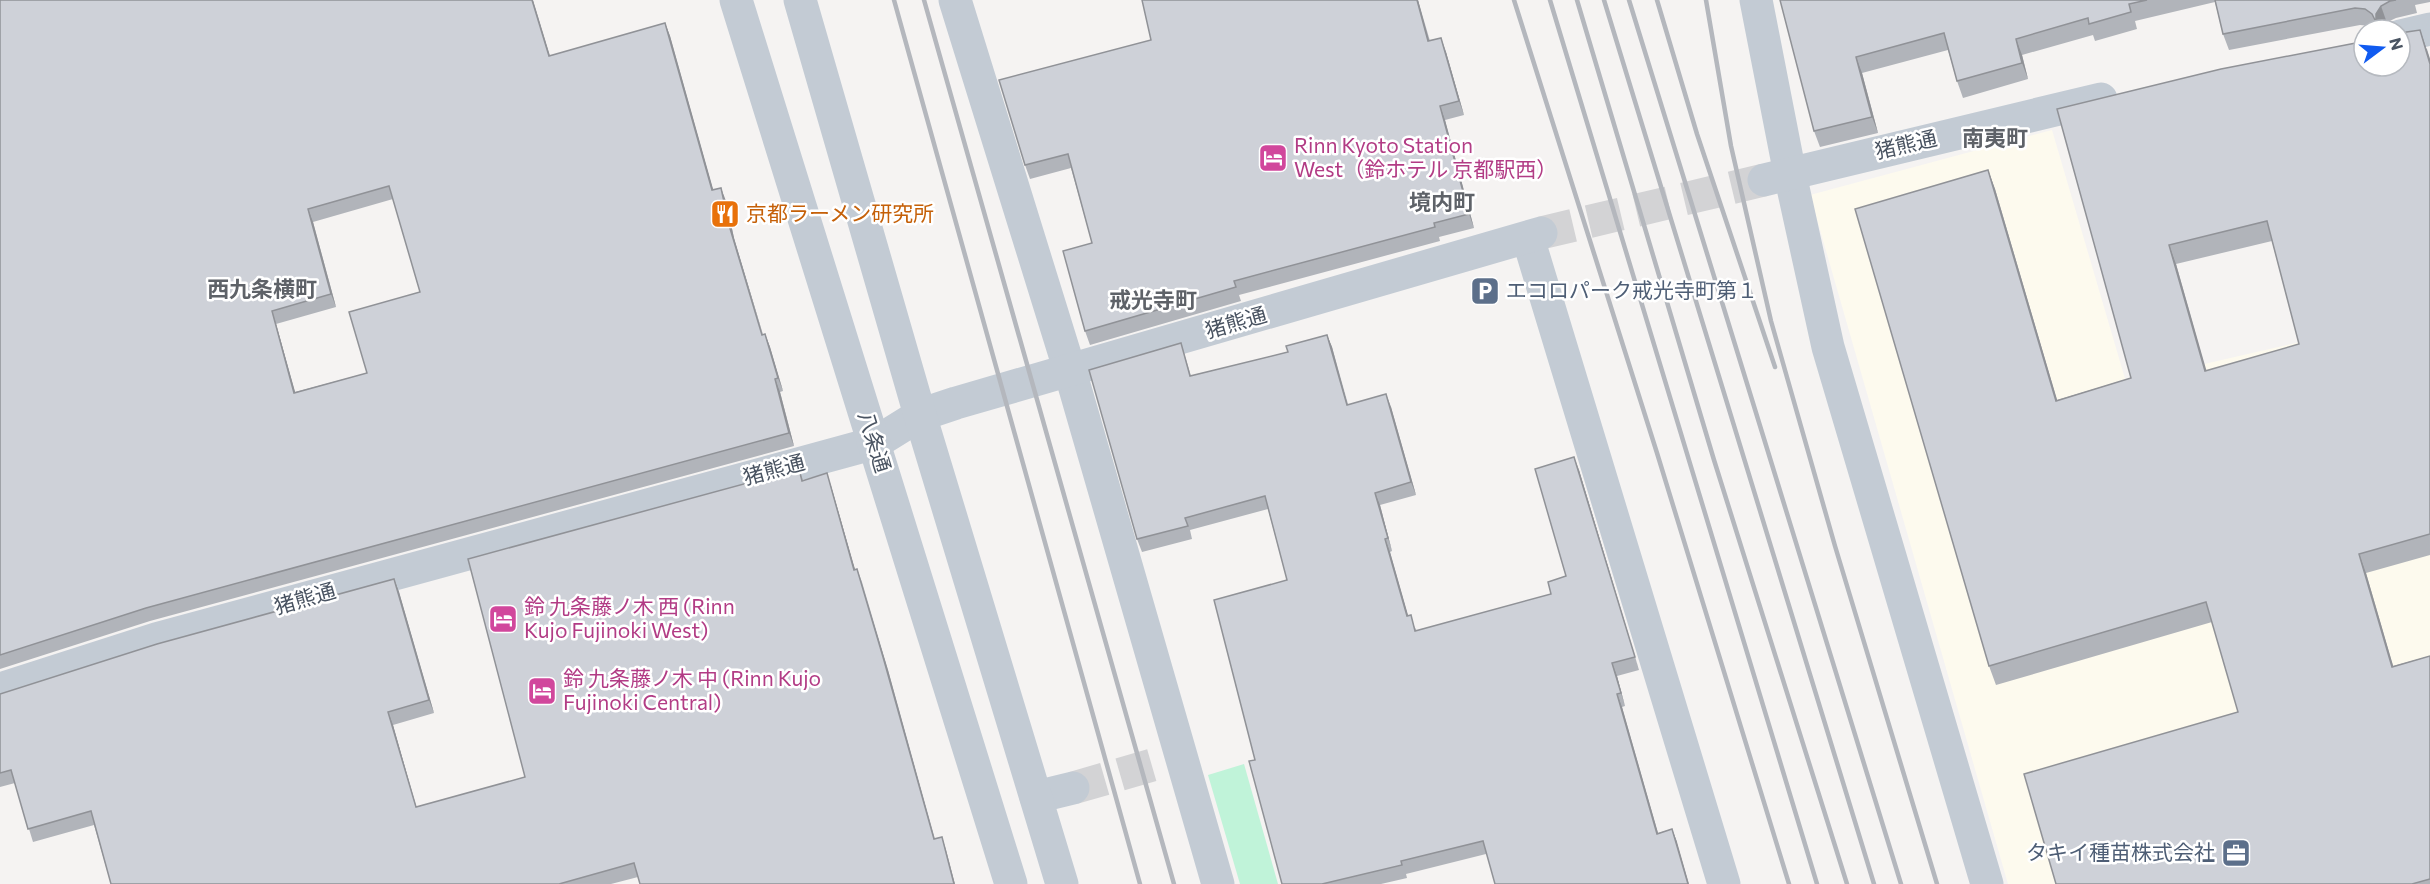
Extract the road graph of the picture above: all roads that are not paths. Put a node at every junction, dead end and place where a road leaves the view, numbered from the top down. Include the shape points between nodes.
1 (736, 0) edge
2 (800, 0) edge
3 (956, 0) edge
4 (1756, 0) edge
5 (2430, 29) edge
6 (2412, 33) edge
7 (2131, 92) edge
8 (1777, 177) junction
9 (1070, 371) junction
10 (920, 416) junction
11 (875, 443) junction
12 (0, 689) edge
13 (1073, 788) tunnel mouth
14 (1036, 797) junction
15 (1011, 884) edge
16 (1062, 884) edge
17 (1218, 884) edge
18 (1724, 884) edge
19 (1987, 884) edge

1 - 11 street, 八条通
2 - 10 street
3 - 9 street
4 - 8 street
5 - 6 street
7 - 8 street, 猪熊通
8 - 19 street
9 - 10 street, 猪熊通
9 - 17 street
9 - 18 street, 猪熊通 via 1535,235
10 - 11 street, 猪熊通
10 - 14 street
11 - 12 street, 猪熊通 via 156,639
11 - 15 street, 八条通
13 - 14 street
14 - 16 street

